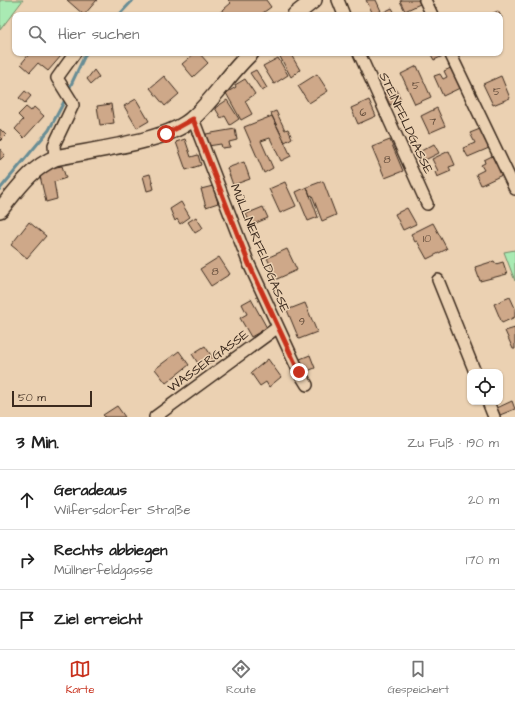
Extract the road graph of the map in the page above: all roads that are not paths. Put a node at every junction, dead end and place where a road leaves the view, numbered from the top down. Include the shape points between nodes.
1 (314, 0) edge
2 (338, 0) edge
3 (425, 0) edge
4 (299, 12) edge
5 (343, 12) edge
6 (431, 12) edge
7 (73, 56) edge
8 (248, 56) edge
9 (360, 56) edge
10 (451, 56) edge
11 (193, 119) junction
12 (55, 158) junction
13 (515, 188) edge
14 (427, 204) dead end
15 (0, 210) edge
16 (438, 280) dead end
17 (278, 327) junction
18 (474, 369) edge
19 (308, 385) dead end
20 (489, 405) edge
21 (155, 417) edge
22 (494, 417) edge

1 - 4 street
2 - 5 street
3 - 6 street
7 - 12 street via 57,78 70,98 72,106 54,145
8 - 11 street
9 - 14 street, STEINFELDGASSE
10 - 13 street
11 - 12 street via 166,134 149,139
11 - 17 street, MÜLLNERFELDGASSE via 249,264
12 - 15 street via 42,163 33,171
16 - 18 street
17 - 19 street, MÜLLNERFELDGASSE via 299,372
17 - 21 street, WASSERGASSE
20 - 22 street

